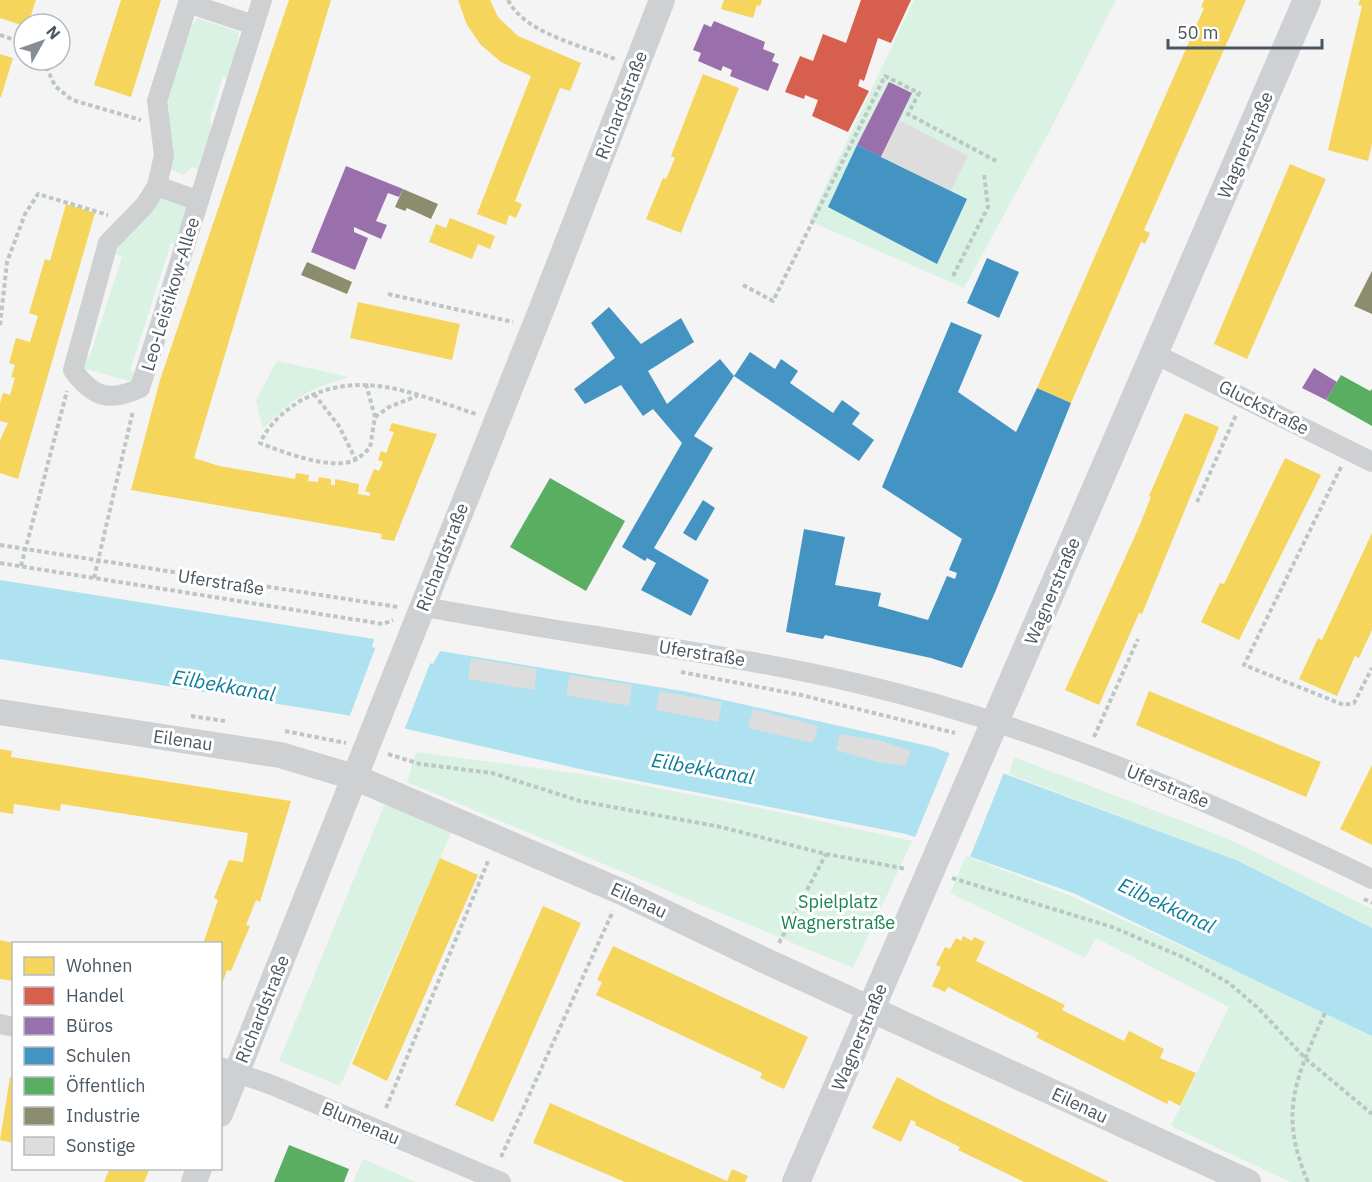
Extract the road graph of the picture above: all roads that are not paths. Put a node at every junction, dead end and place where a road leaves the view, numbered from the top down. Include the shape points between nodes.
1 (262, 0) edge
2 (662, 0) edge
3 (1307, 0) edge
4 (188, 1) edge
5 (254, 25) junction
6 (157, 186) junction
7 (199, 201) junction
8 (1155, 354) junction
9 (1372, 462) edge
10 (423, 607) junction
11 (0, 712) edge
12 (989, 739) junction
13 (354, 777) junction
14 (1372, 879) edge
15 (872, 1009) junction
16 (228, 1070) edge
17 (222, 1103) edge
18 (501, 1182) edge
19 (796, 1182) edge
20 (1248, 1182) edge

1 - 5 street, Leo-Leistikow-Allee
2 - 10 street, Richardstraße
3 - 8 main road, Wagnerstraße
4 - 5 street
4 - 6 street via 157,101 164,155
5 - 7 street, Leo-Leistikow-Allee
6 - 7 street, Leo-Leistikow-Allee
6 - 7 street, Leo-Leistikow-Allee via 108,243 73,370 86,387 104,396 123,396 140,388
8 - 9 street, Gluckstraße
8 - 12 main road, Wagnerstraße
10 - 12 street, Uferstraße via 862,684
10 - 13 street, Richardstraße
11 - 13 street, Eilenau via 280,755
12 - 14 street, Uferstraße via 1086,754 1234,813
12 - 15 main road, Wagnerstraße
13 - 15 street, Eilenau via 622,892
13 - 16 street, Richardstraße
15 - 19 main road, Wagnerstraße
15 - 20 street, Eilenau
16 - 17 street, Richardstraße
16 - 18 street, Blumenau

